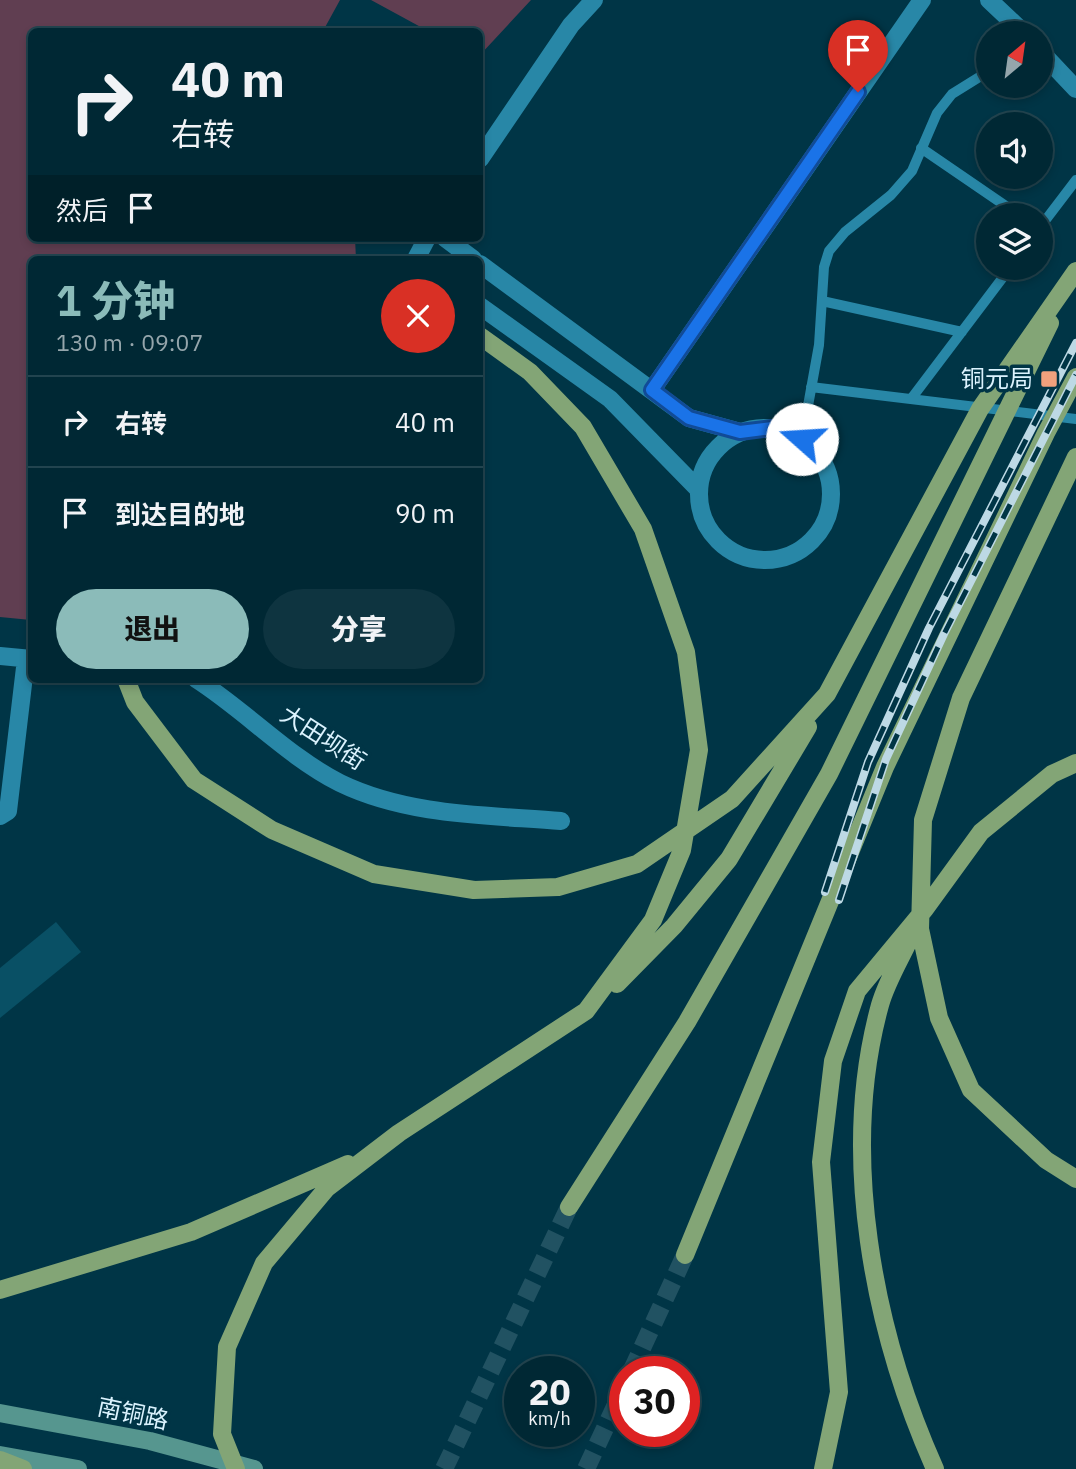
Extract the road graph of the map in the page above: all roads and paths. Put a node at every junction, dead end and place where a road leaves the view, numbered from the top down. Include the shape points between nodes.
1 (594, 0) edge
2 (922, 0) edge
3 (989, 0) edge
4 (1011, 21) edge
5 (1054, 66) edge
6 (976, 79) edge
7 (1076, 89) edge
8 (921, 148) junction
9 (483, 155) edge
10 (1076, 180) edge
11 (1001, 203) edge
12 (1053, 210) edge
13 (450, 242) edge
14 (469, 256) edge
15 (483, 266) edge
16 (1076, 270) edge
17 (1001, 280) edge
18 (822, 301) junction
19 (483, 308) edge
20 (962, 332) junction
21 (483, 338) edge
22 (1076, 377) edge
23 (811, 387) junction
24 (652, 390) junction
25 (911, 399) junction
26 (1076, 419) edge
27 (740, 432) junction
28 (802, 439) junction
29 (1076, 457) edge
30 (698, 489) junction
31 (0, 656) edge
32 (28, 659) edge
33 (28, 666) edge
34 (128, 683) edge
35 (201, 683) edge
36 (827, 694) junction
37 (1076, 764) edge
38 (0, 816) edge
39 (561, 821) dead end
40 (925, 909) junction
41 (1076, 1179) edge
42 (569, 1207) tunnel mouth
43 (685, 1255) tunnel mouth
44 (0, 1290) edge
45 (0, 1413) edge
46 (0, 1458) edge
47 (23, 1469) edge
48 (78, 1469) edge
49 (236, 1469) edge
50 (254, 1469) edge
51 (823, 1469) edge
52 (935, 1469) edge

1 - 9 street
2 - 24 street
3 - 4 street
5 - 7 street
6 - 8 lane via 952,94 937,113
8 - 11 lane
8 - 18 lane via 912,171 891,195 845,232 830,251
10 - 12 lane
13 - 14 street
15 - 24 street
16 - 36 main road via 980,409
16 - 42 main road via 829,774 687,1023
17 - 20 lane
18 - 20 lane
18 - 23 lane
19 - 30 street via 610,399
20 - 25 lane
21 - 49 main road via 530,372 583,427 643,529 686,652 699,750 682,850 653,920 586,1011 399,1133 327,1188 264,1264 227,1347 222,1434
22 - 43 main road via 885,767
23 - 25 lane
23 - 28 lane
24 - 27 street via 689,418
25 - 26 lane
27 - 28 street via 772,428
27 - 30 street via 714,450
28 - 30 street via 824,462 832,493 816,538 789,556 758,560 727,549 706,525
29 - 41 main road via 961,698 923,820 920,929 939,1018 971,1090 1046,1160
31 - 32 street
33 - 38 street via 8,811
34 - 36 main road via 135,702 194,780 272,830 374,874 474,890 558,887 637,864 732,799
35 - 39 street, 大田坝街 via 304,761 341,783 414,808
36 - 44 main road via 729,859 674,926 604,998 525,1055 412,1136 191,1232
37 - 40 main road via 1052,774 981,832
40 - 51 main road via 857,991 833,1061 821,1162 839,1392
40 - 52 main road via 880,1003 869,1061 861,1175 878,1294 911,1415
45 - 50 main road, 南铜路 via 150,1441
46 - 47 main road
46 - 48 main road

